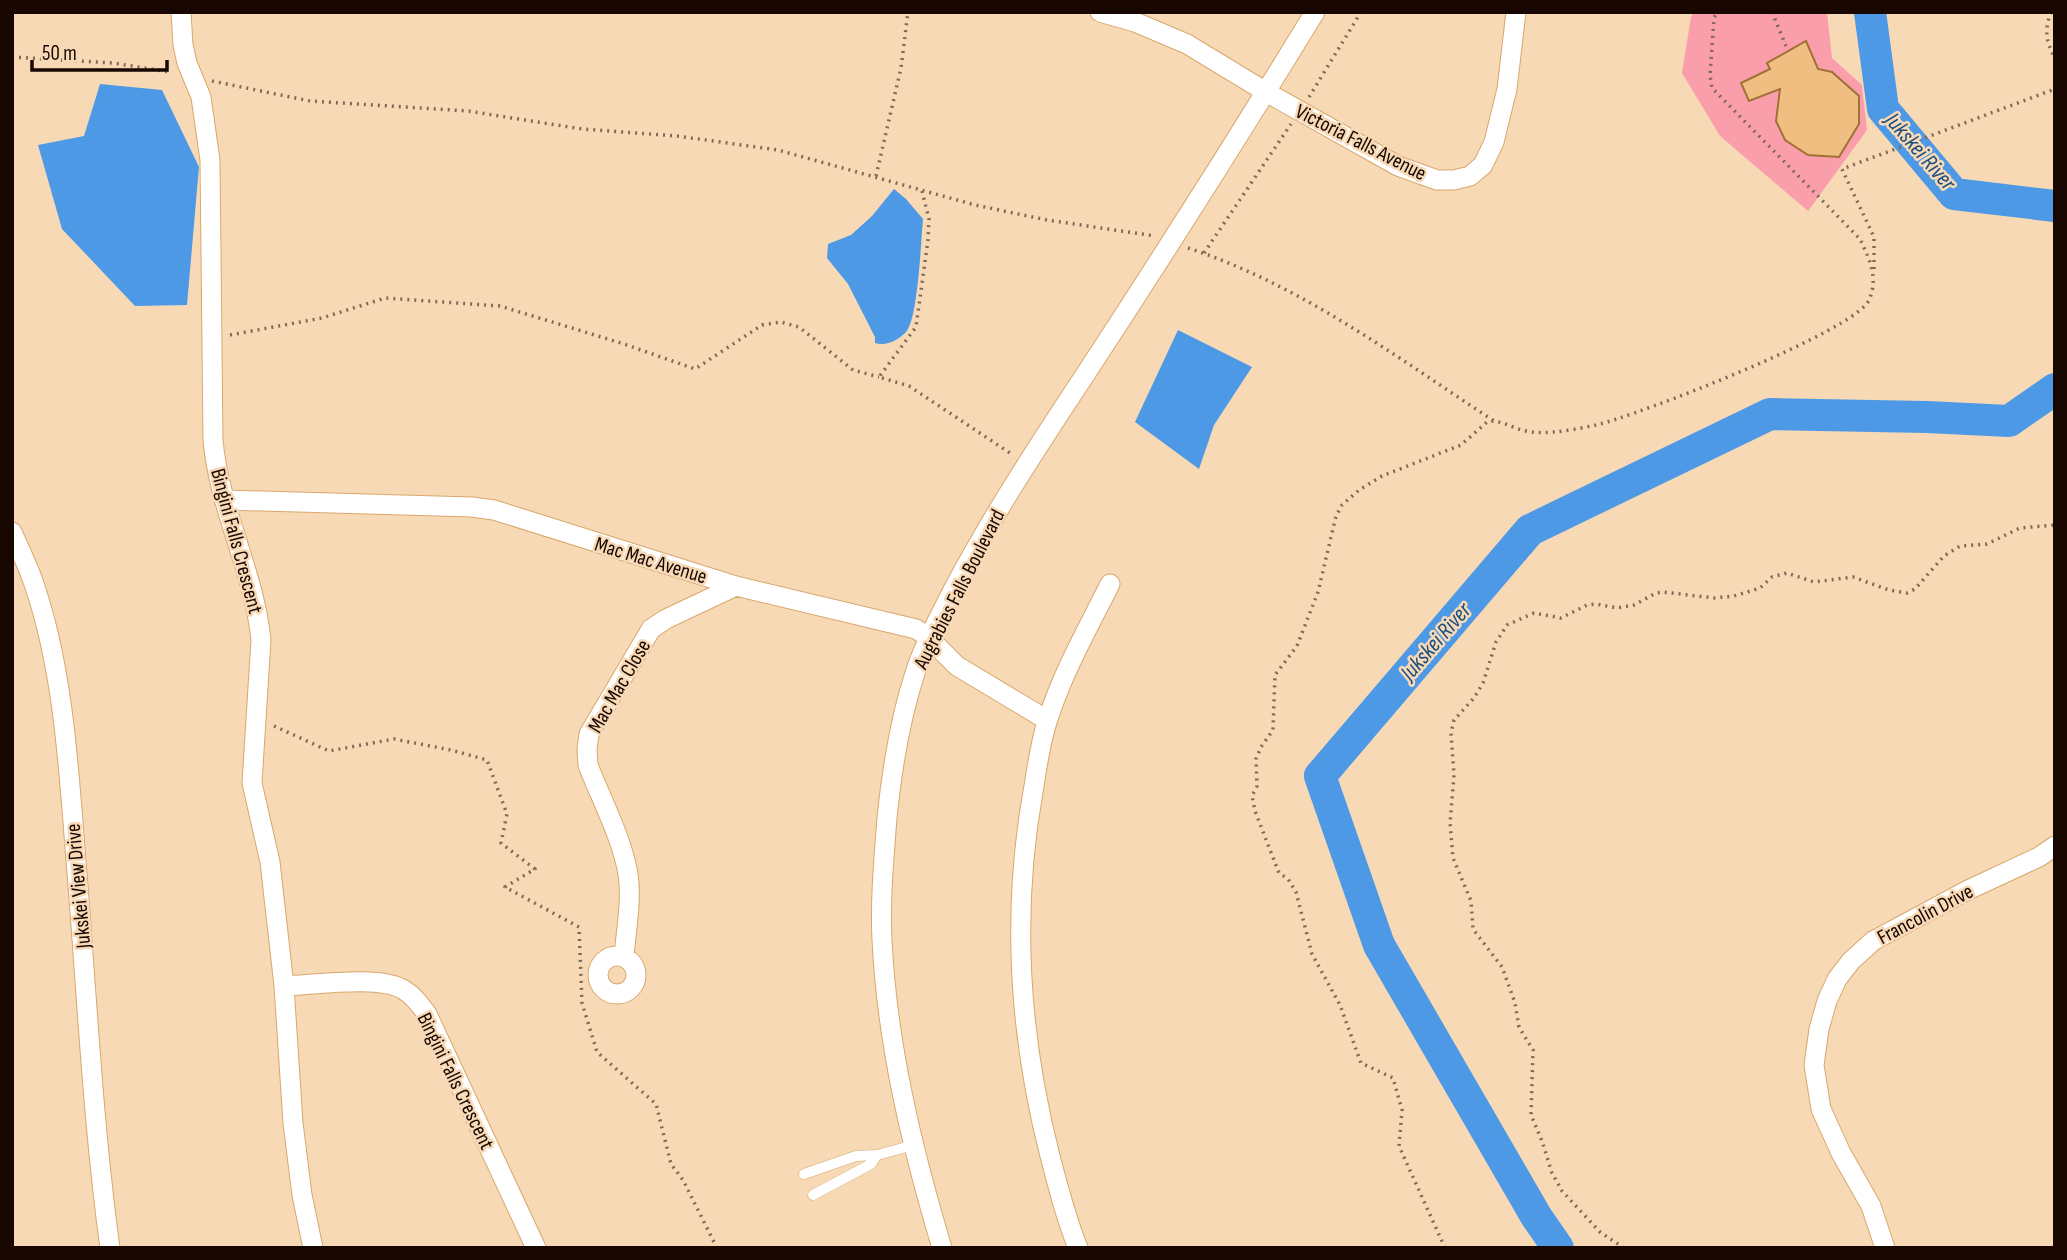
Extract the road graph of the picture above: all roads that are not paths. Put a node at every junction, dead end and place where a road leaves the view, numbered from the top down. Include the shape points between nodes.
1 (181, 12) edge
2 (1100, 12) edge
3 (1315, 12) edge
4 (1516, 12) edge
5 (1266, 92) junction
6 (224, 500) junction
7 (12, 532) edge
8 (1110, 584) dead end
9 (736, 586) junction
10 (929, 638) junction
11 (1047, 720) junction
12 (2055, 845) edge
13 (624, 957) dead end
14 (284, 986) junction
15 (914, 1145) junction
16 (877, 1155) junction
17 (804, 1174) dead end
18 (813, 1195) dead end
19 (110, 1248) edge
20 (313, 1248) edge
21 (536, 1248) edge
22 (942, 1248) edge
23 (1078, 1248) edge
24 (1885, 1248) edge

1 - 6 street, Bingini Falls Crescent via 183,45 201,97 210,160 213,440
2 - 5 street, Victoria Falls Avenue via 1187,44
3 - 5 street, Augrabies Falls Boulevard
4 - 5 street, Victoria Falls Avenue via 1494,142 1483,165 1470,176 1437,180 1416,174
5 - 10 street, Augrabies Falls Boulevard via 1027,463
6 - 9 street, Mac Mac Avenue via 494,510
6 - 14 street, Bingini Falls Crescent via 259,621 252,783 270,862
7 - 19 street, Jukskei View Drive via 33,581 60,703
8 - 11 street
9 - 10 street, Mac Mac Avenue via 903,625
9 - 13 street, Mac Mac Close via 651,629 589,734 588,765 628,873
10 - 11 street, Mac Mac Avenue via 957,666
10 - 15 street, Augrabies Falls Boulevard via 898,744 882,894 892,1041
11 - 23 street via 1027,823 1020,969 1031,1073
12 - 24 street, Francolin Drive via 1873,941 1844,970 1827,1000 1814,1065 1821,1109 1871,1206
14 - 20 street, Bingini Falls Crescent via 293,1123
14 - 21 street, Bingini Falls Crescent via 388,983 415,999 427,1014
15 - 16 lane
15 - 22 street, Augrabies Falls Boulevard
16 - 17 lane via 856,1156
16 - 18 lane via 871,1164

